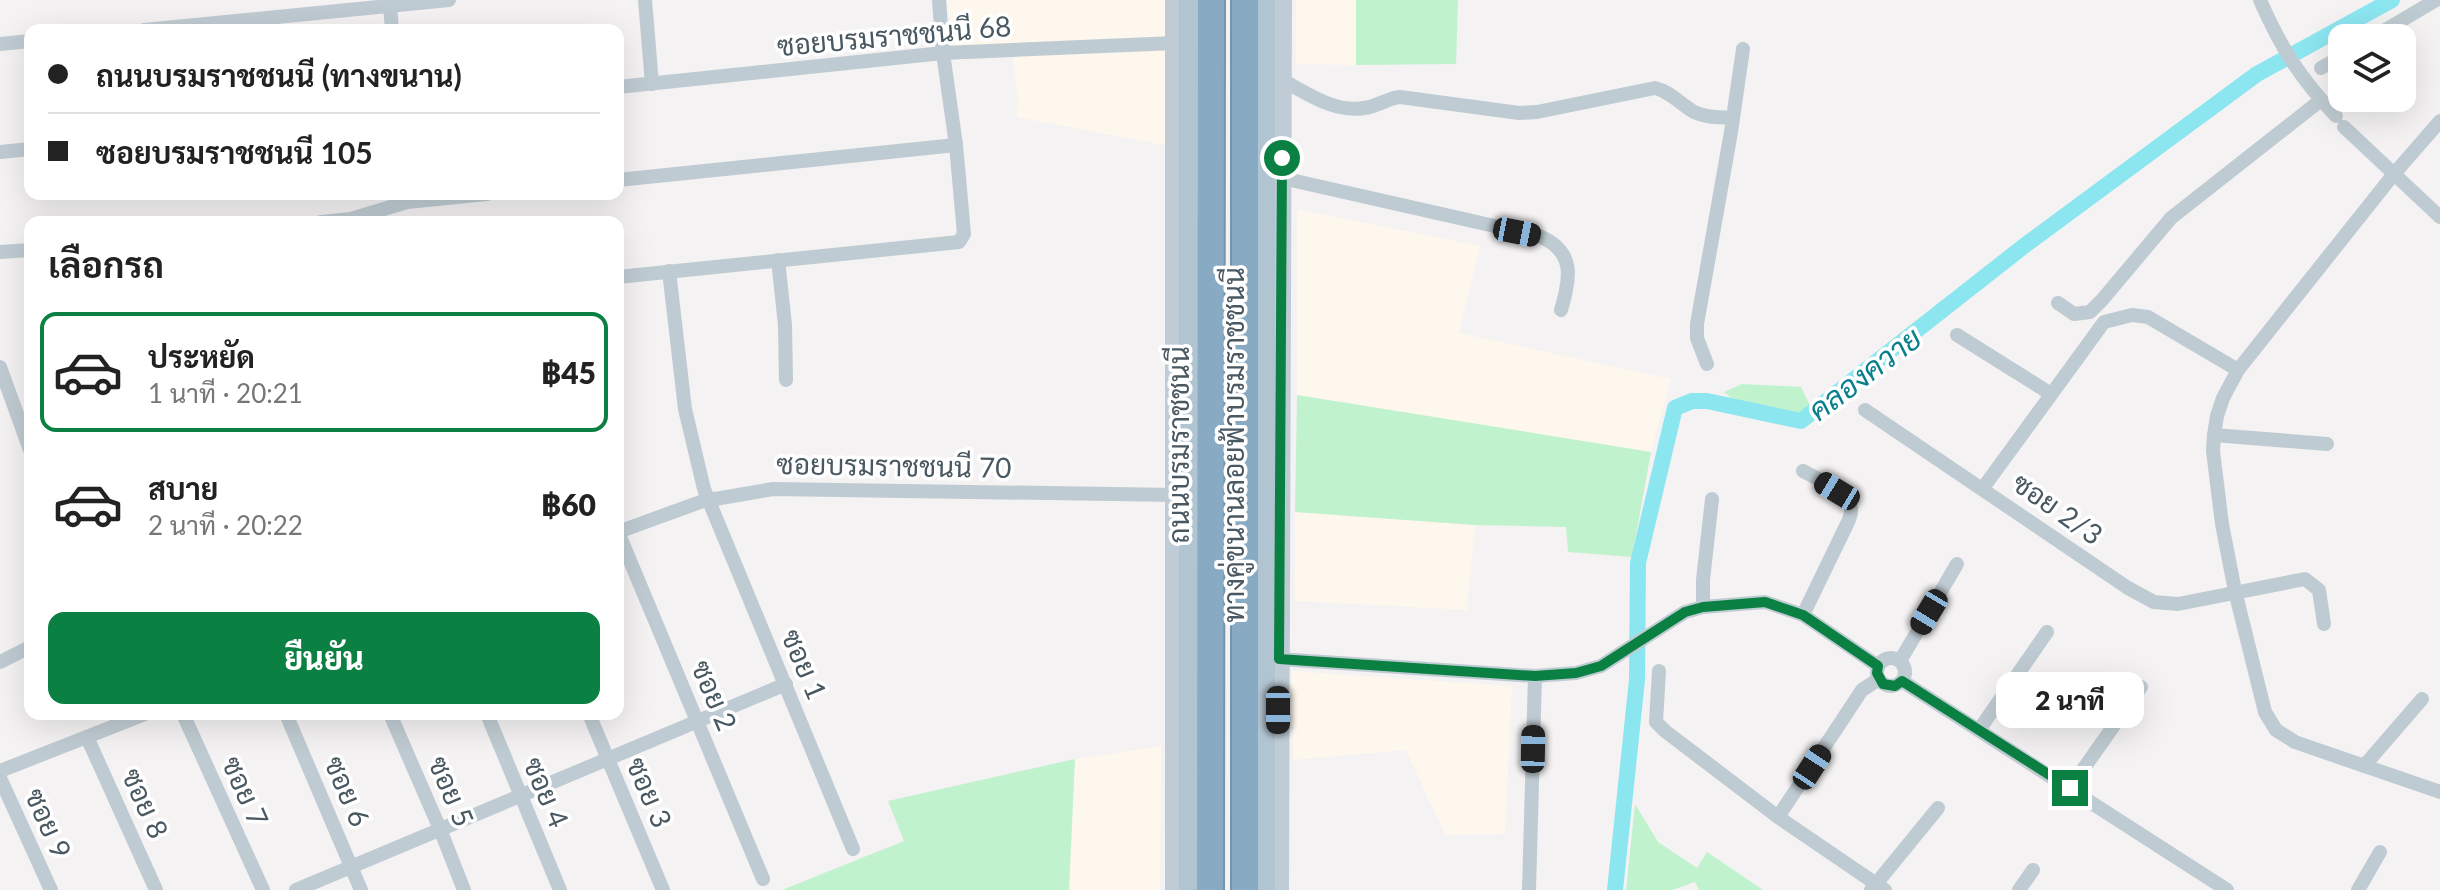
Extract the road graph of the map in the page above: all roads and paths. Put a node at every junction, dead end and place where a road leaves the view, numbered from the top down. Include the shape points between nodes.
1 (449, 0) edge
2 (645, 0) edge
3 (939, 0) edge
4 (1175, 0) edge
5 (1190, 0) edge
6 (1211, 0) edge
7 (1245, 0) edge
8 (1264, 0) edge
9 (1282, 0) edge
10 (2260, 0) edge
11 (2436, 0) edge
12 (419, 2) edge
13 (390, 6) junction
14 (206, 24) edge
15 (392, 24) edge
16 (2396, 24) edge
17 (24, 42) edge
18 (1175, 43) junction
19 (0, 44) edge
20 (1743, 49) dead end
21 (943, 53) junction
22 (2328, 64) edge
23 (2321, 68) dead end
24 (1282, 80) junction
25 (652, 84) junction
26 (624, 86) edge
27 (2321, 100) junction
28 (1733, 118) junction
29 (2440, 121) edge
30 (956, 145) junction
31 (24, 150) edge
32 (0, 152) edge
33 (2393, 175) junction
34 (1282, 178) junction
35 (624, 179) edge
36 (402, 200) edge
37 (359, 216) edge
38 (2440, 217) edge
39 (24, 250) edge
40 (0, 252) edge
41 (778, 260) junction
42 (669, 271) junction
43 (624, 276) edge
44 (2058, 303) dead end
45 (1561, 310) dead end
46 (1957, 335) dead end
47 (1707, 364) dead end
48 (0, 367) edge
49 (2238, 370) junction
50 (786, 380) dead end
51 (2051, 394) junction
52 (1865, 410) dead end
53 (24, 433) edge
54 (2214, 435) junction
55 (2327, 444) dead end
56 (1803, 471) dead end
57 (1983, 488) junction
58 (1176, 495) junction
59 (709, 499) junction
60 (1712, 499) dead end
61 (624, 530) edge
62 (624, 546) edge
63 (1957, 564) dead end
64 (2235, 591) junction
65 (1703, 607) junction
66 (1803, 615) junction
67 (2324, 624) dead end
68 (2047, 632) dead end
69 (24, 650) edge
70 (1279, 659) junction
71 (1900, 661) junction
72 (0, 662) edge
73 (1659, 671) dead end
74 (1878, 672) junction
75 (1535, 676) junction
76 (1902, 681) junction
77 (786, 684) junction
78 (2141, 687) dead end
79 (2422, 699) dead end
80 (130, 720) edge
81 (186, 720) edge
82 (289, 720) edge
83 (393, 720) edge
84 (490, 720) edge
85 (592, 720) edge
86 (698, 721) junction
87 (1979, 730) junction
88 (87, 737) junction
89 (608, 759) junction
90 (2364, 766) junction
91 (0, 771) edge
92 (0, 778) edge
93 (2070, 788) junction
94 (2440, 792) edge
95 (521, 795) junction
96 (1938, 808) dead end
97 (1778, 817) junction
98 (440, 829) junction
99 (853, 849) dead end
100 (2380, 852) dead end
101 (352, 866) junction
102 (2033, 870) dead end
103 (763, 879) dead end
104 (1877, 888) edge
105 (2220, 888) edge
106 (51, 890) edge
107 (156, 890) edge
108 (263, 890) edge
109 (296, 890) edge
110 (361, 890) edge
111 (464, 890) edge
112 (560, 890) edge
113 (663, 890) edge
114 (1175, 890) edge
115 (1190, 890) edge
116 (1210, 890) edge
117 (1245, 890) edge
118 (1264, 890) edge
119 (1279, 890) edge
120 (1529, 890) edge
121 (2019, 890) edge
122 (2358, 890) edge

1 - 12 street
2 - 25 street
3 - 21 street
4 - 18 main road
5 - 115 main road, ทางคู่ขนานลอยฟ้าบรมราชชนนี
6 - 116 highway, ถนนบรมราชชนนี
7 - 117 highway
8 - 118 main road, ทางคู่ขนานลอยฟ้าบรมราชชนนี
9 - 24 main road
10 - 27 street via 2289,60
11 - 16 street
12 - 13 street
13 - 14 street
13 - 15 street
17 - 19 street
18 - 21 street, ซอยบรมราชชนนี 68
18 - 58 main road
20 - 28 street
21 - 25 street, ซอยบรมราชชนนี 68
21 - 30 street
22 - 23 street
24 - 28 street via 1336,107 1366,108 1400,97 1519,113 1655,88 1695,113
24 - 34 main road
25 - 26 street, ซอยบรมราชชนนี 68
27 - 33 street
27 - 44 street via 2171,218 2090,312 2074,314
28 - 47 street via 1697,324
29 - 33 street
30 - 35 street
30 - 41 street via 964,234 959,242
31 - 32 street
33 - 38 street
33 - 49 street
34 - 45 street via 1552,242 1563,251 1567,267
34 - 70 main road
36 - 37 street
39 - 40 street
41 - 42 street
41 - 50 street
42 - 43 street
42 - 59 street, ซอย 1 via 685,409
46 - 51 street
48 - 53 street
49 - 51 street via 2148,317 2132,315 2104,322
49 - 54 street via 2223,398
51 - 57 street
52 - 57 street, ซอย 2/3
54 - 55 street
54 - 64 street
56 - 66 street via 1849,500 1852,509
57 - 64 street, ซอย 2/3 via 2154,602 2178,604
58 - 59 street, ซอยบรมราชชนนี 70 via 787,488
58 - 114 main road
59 - 61 street, ซอยบรมราชชนนี 70
59 - 77 street, ซอย 1
60 - 65 street
62 - 86 street, ซอย 2
63 - 71 street
64 - 67 street, ซอย 2/3 via 2305,579 2319,590
64 - 90 street via 2265,712 2276,730
65 - 66 street via 1765,602
65 - 75 street via 1685,612 1601,666
66 - 74 street
68 - 87 street
69 - 72 street
70 - 75 street
70 - 119 main road
71 - 74 street via 1888,658
71 - 76 street
73 - 97 street via 1656,722
74 - 76 street via 1888,686
74 - 97 street
75 - 120 street
76 - 87 street
77 - 86 street
77 - 99 street, ซอย 1
78 - 93 street
79 - 90 street
80 - 88 street
81 - 108 street, ซอย 7
82 - 101 street, ซอย 6
83 - 98 street, ซอย 5
84 - 95 street, ซอย 4
85 - 89 street, ซอย 3
86 - 89 street
86 - 103 street, ซอย 2
87 - 93 street
88 - 91 street
88 - 107 street, ซอย 8
89 - 95 street
89 - 113 street, ซอย 3
90 - 94 street
92 - 106 street, ซอย 9
93 - 105 street
95 - 98 street
95 - 112 street, ซอย 4
96 - 104 street
97 - 104 street
98 - 101 street
98 - 111 street, ซอย 5
100 - 122 street
101 - 109 street
101 - 110 street, ซอย 6
102 - 121 street

